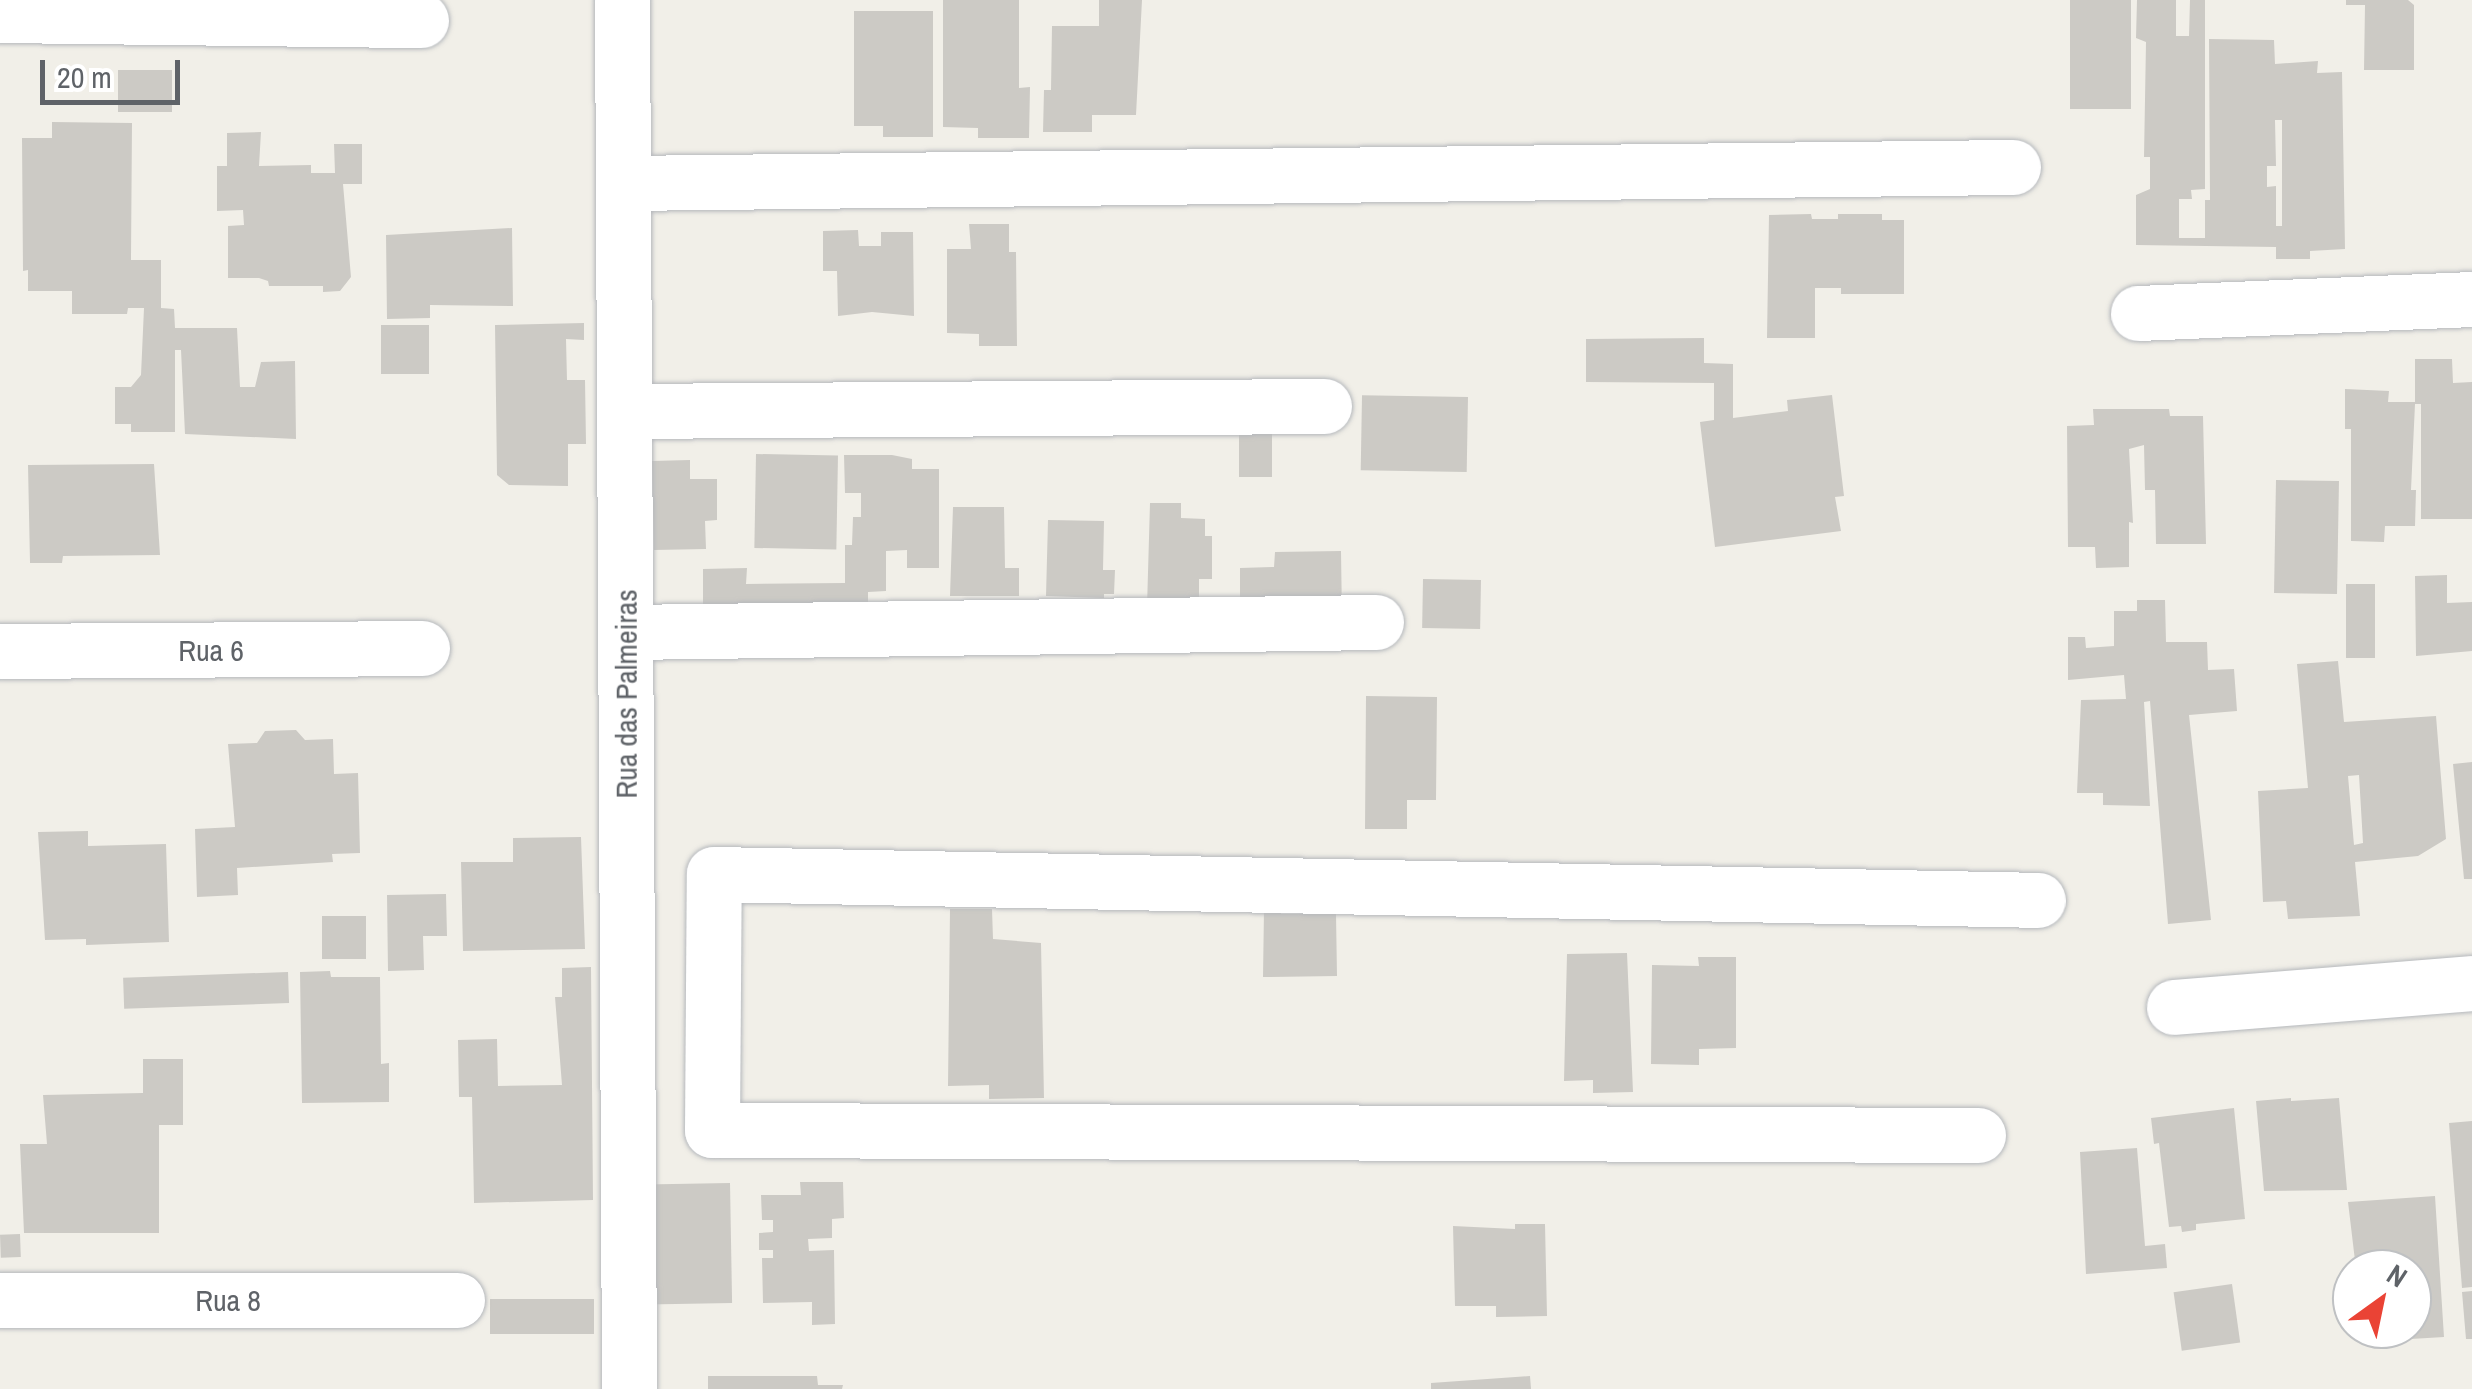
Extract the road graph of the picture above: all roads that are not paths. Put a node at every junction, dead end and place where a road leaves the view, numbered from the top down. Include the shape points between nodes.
1 (622, 0) edge
2 (0, 16) edge
3 (421, 20) dead end
4 (2014, 167) dead end
5 (623, 183) junction
6 (2472, 298) edge
7 (2138, 313) dead end
8 (1324, 406) dead end
9 (624, 410) junction
10 (1376, 622) dead end
11 (625, 632) junction
12 (422, 648) dead end
13 (0, 651) edge
14 (2038, 900) dead end
15 (2472, 983) edge
16 (627, 994) junction
17 (713, 1003) junction
18 (2174, 1007) dead end
19 (1978, 1135) dead end
20 (0, 1300) edge
21 (457, 1300) dead end
22 (629, 1389) edge

1 - 5 street, Rua das Palmeiras
2 - 3 street
4 - 5 street
5 - 9 street, Rua das Palmeiras
6 - 7 street
8 - 9 street
9 - 11 street, Rua das Palmeiras
10 - 11 street
11 - 16 street, Rua das Palmeiras
12 - 13 street, Rua 6
14 - 17 street via 714,874
15 - 18 street
16 - 17 street
16 - 22 street, Rua das Palmeiras
17 - 19 street via 712,1130
20 - 21 street, Rua 8

